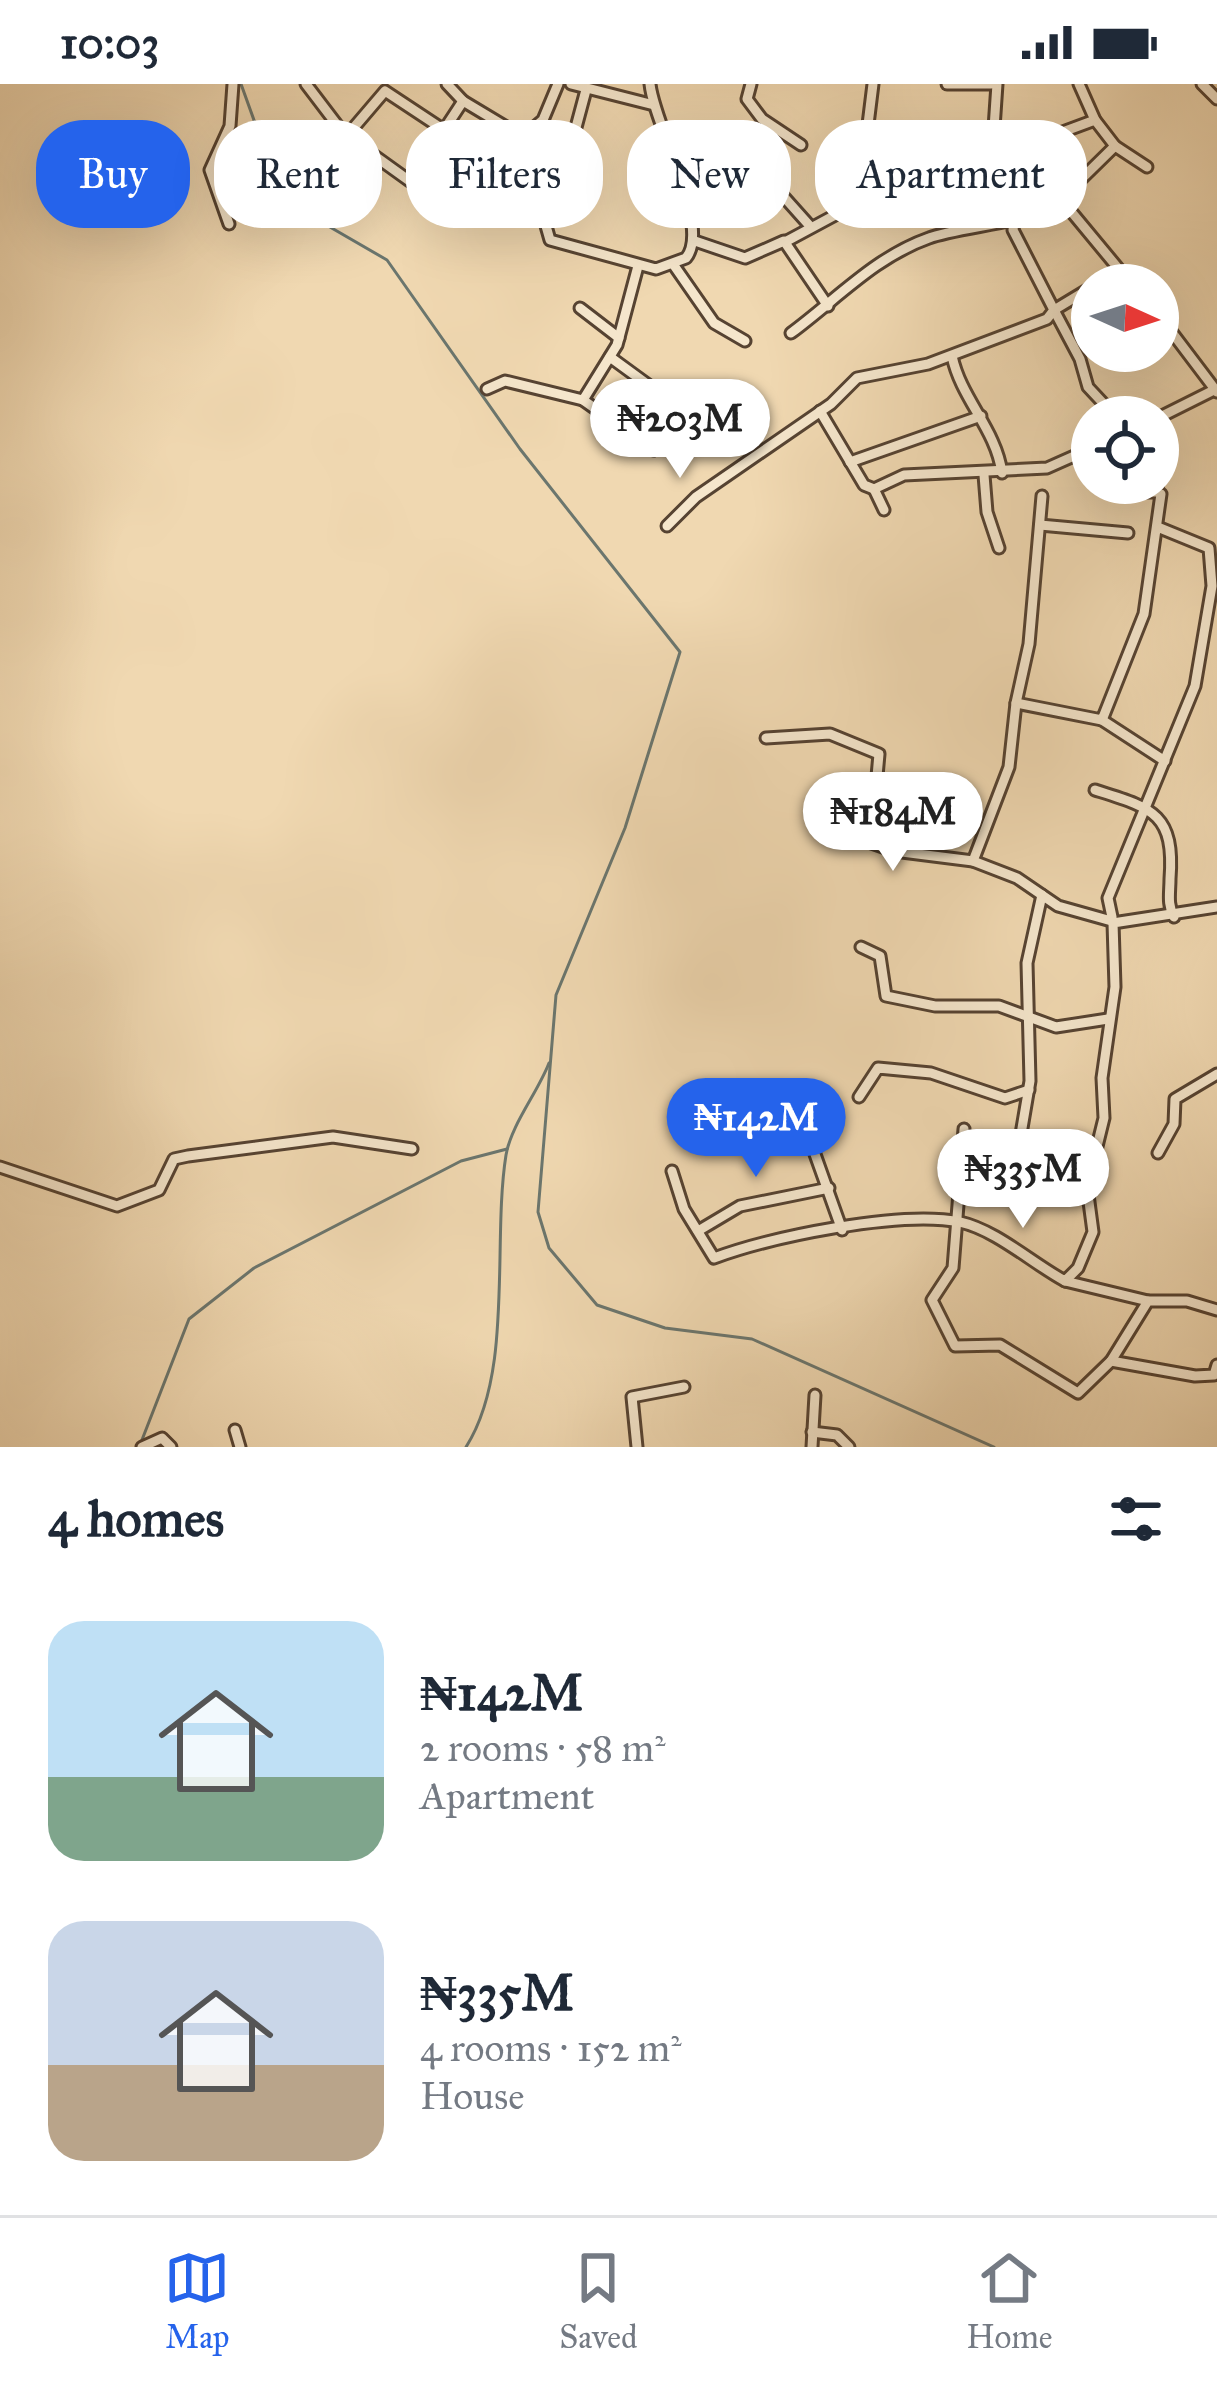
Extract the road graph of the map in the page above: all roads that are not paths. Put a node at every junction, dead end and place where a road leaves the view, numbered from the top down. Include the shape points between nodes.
1 (233, 84) edge
2 (306, 84) edge
3 (447, 84) edge
4 (558, 84) edge
5 (571, 84) edge
6 (650, 84) edge
7 (751, 84) edge
8 (873, 84) edge
9 (947, 84) edge
10 (994, 84) edge
11 (1079, 84) edge
12 (1204, 85) edge
13 (387, 87) edge
14 (586, 90) junction
15 (1217, 98) edge
16 (463, 101) junction
17 (654, 104) junction
18 (230, 120) edge
19 (333, 120) edge
20 (360, 120) edge
21 (495, 120) edge
22 (543, 120) edge
23 (578, 120) edge
24 (992, 120) edge
25 (1095, 121) junction
26 (1087, 124) edge
27 (801, 145) dead end
28 (1115, 146) junction
29 (1147, 167) dead end
30 (1087, 175) edge
31 (791, 205) edge
32 (809, 225) junction
33 (547, 228) edge
34 (986, 228) edge
35 (1015, 228) edge
36 (1084, 228) edge
37 (695, 241) junction
38 (785, 242) junction
39 (673, 264) junction
40 (1114, 264) edge
41 (638, 266) junction
42 (1071, 300) edge
43 (828, 306) junction
44 (580, 308) dead end
45 (1054, 310) junction
46 (791, 333) dead end
47 (619, 338) junction
48 (1179, 339) edge
49 (745, 341) dead end
50 (952, 356) junction
51 (610, 357) junction
52 (487, 389) dead end
53 (1215, 391) edge
54 (1096, 396) edge
55 (583, 400) junction
56 (677, 406) dead end
57 (1179, 408) edge
58 (820, 411) junction
59 (980, 416) junction
60 (654, 450) dead end
61 (1071, 457) edge
62 (850, 462) junction
63 (1002, 473) junction
64 (984, 475) junction
65 (874, 489) junction
66 (1042, 496) dead end
67 (1161, 504) edge
68 (884, 510) dead end
69 (1040, 525) junction
70 (667, 526) dead end
71 (1160, 528) junction
72 (1128, 533) dead end
73 (999, 548) dead end
74 (1016, 704) junction
75 (1102, 721) junction
76 (766, 738) dead end
77 (1165, 760) junction
78 (1095, 790) dead end
79 (1147, 808) junction
80 (973, 861) junction
81 (1042, 895) junction
82 (1217, 907) edge
83 (1174, 917) junction
84 (1114, 920) junction
85 (861, 947) dead end
86 (1027, 1018) junction
87 (1108, 1019) junction
88 (1217, 1074) edge
89 (1029, 1090) junction
90 (859, 1097) dead end
91 (806, 1129) dead end
92 (964, 1130) dead end
93 (1020, 1140) dead end
94 (412, 1149) dead end
95 (1159, 1153) dead end
96 (0, 1167) edge
97 (671, 1171) dead end
98 (829, 1188) junction
99 (960, 1222) junction
100 (842, 1230) junction
101 (698, 1231) junction
102 (1078, 1268) junction
103 (1065, 1281) junction
104 (1086, 1287) junction
105 (1148, 1301) junction
106 (1217, 1310) edge
107 (1111, 1361) junction
108 (1217, 1365) edge
109 (684, 1388) dead end
110 (815, 1395) dead end
111 (235, 1430) dead end
112 (812, 1432) junction
113 (142, 1447) edge
114 (171, 1447) edge
115 (241, 1447) edge
116 (637, 1447) edge
117 (812, 1447) edge
118 (849, 1447) edge

1 - 18 street
2 - 19 street
3 - 16 street
4 - 22 street
5 - 14 street
6 - 17 street
7 - 27 street via 747,99 757,114
8 - 32 street via 851,206
9 - 10 street
10 - 24 street
11 - 25 street
12 - 15 street
13 - 16 street via 444,130
13 - 20 street
14 - 17 street
14 - 23 street
16 - 21 street
17 - 37 street
25 - 26 street
25 - 28 street
28 - 29 street
28 - 30 street
31 - 32 street
32 - 38 street
33 - 41 street via 550,240
34 - 43 street via 932,236 894,254
35 - 45 street
36 - 40 street
37 - 38 street via 745,258
37 - 39 street
38 - 43 street
39 - 41 street
39 - 49 street via 714,323
41 - 47 street
42 - 45 street
43 - 46 street
44 - 47 street
45 - 50 street via 1031,328
45 - 54 street
47 - 51 street
48 - 53 street
50 - 58 street via 866,374
50 - 59 street
51 - 55 street
51 - 56 street
52 - 55 street via 506,381
53 - 57 street
55 - 60 street
58 - 62 street
58 - 70 street
59 - 62 street
59 - 63 street
61 - 63 street
62 - 65 street
63 - 64 street
64 - 65 street via 904,475
64 - 73 street
65 - 68 street
66 - 69 street
67 - 71 street
69 - 72 street
69 - 74 street
71 - 75 street via 1144,614
71 - 77 street via 1209,548 1213,564 1195,686
74 - 75 street
74 - 80 street via 1009,766
75 - 77 street
76 - 80 street via 830,734 879,754 871,843
77 - 79 street
78 - 79 street
79 - 83 street via 1170,837
79 - 84 street via 1108,898
80 - 81 street
81 - 84 street
81 - 86 street via 1027,963
82 - 83 street
83 - 84 street
84 - 87 street
85 - 86 street via 880,956 886,996 999,1006
86 - 87 street via 1056,1027
86 - 89 street
87 - 102 street via 1104,1118 1087,1187 1093,1232
88 - 95 street via 1175,1099 1174,1124
89 - 90 street via 1005,1098 931,1073 878,1068
89 - 93 street
91 - 98 street
92 - 99 street
94 - 96 street via 332,1137 188,1156 173,1159 159,1190 117,1206
97 - 101 street
98 - 100 street
98 - 101 street via 740,1206
99 - 100 street
99 - 103 street
99 - 107 street via 953,1268 932,1300 955,1346 1000,1345 1078,1393
100 - 101 street via 764,1240 714,1258
102 - 103 street
102 - 104 street
103 - 104 street
104 - 105 street
105 - 106 street via 1187,1300
105 - 107 street
107 - 108 street via 1195,1376 1214,1375
109 - 116 street via 632,1397
110 - 112 street
111 - 115 street
112 - 117 street
112 - 118 street via 837,1435
113 - 114 street via 162,1438

